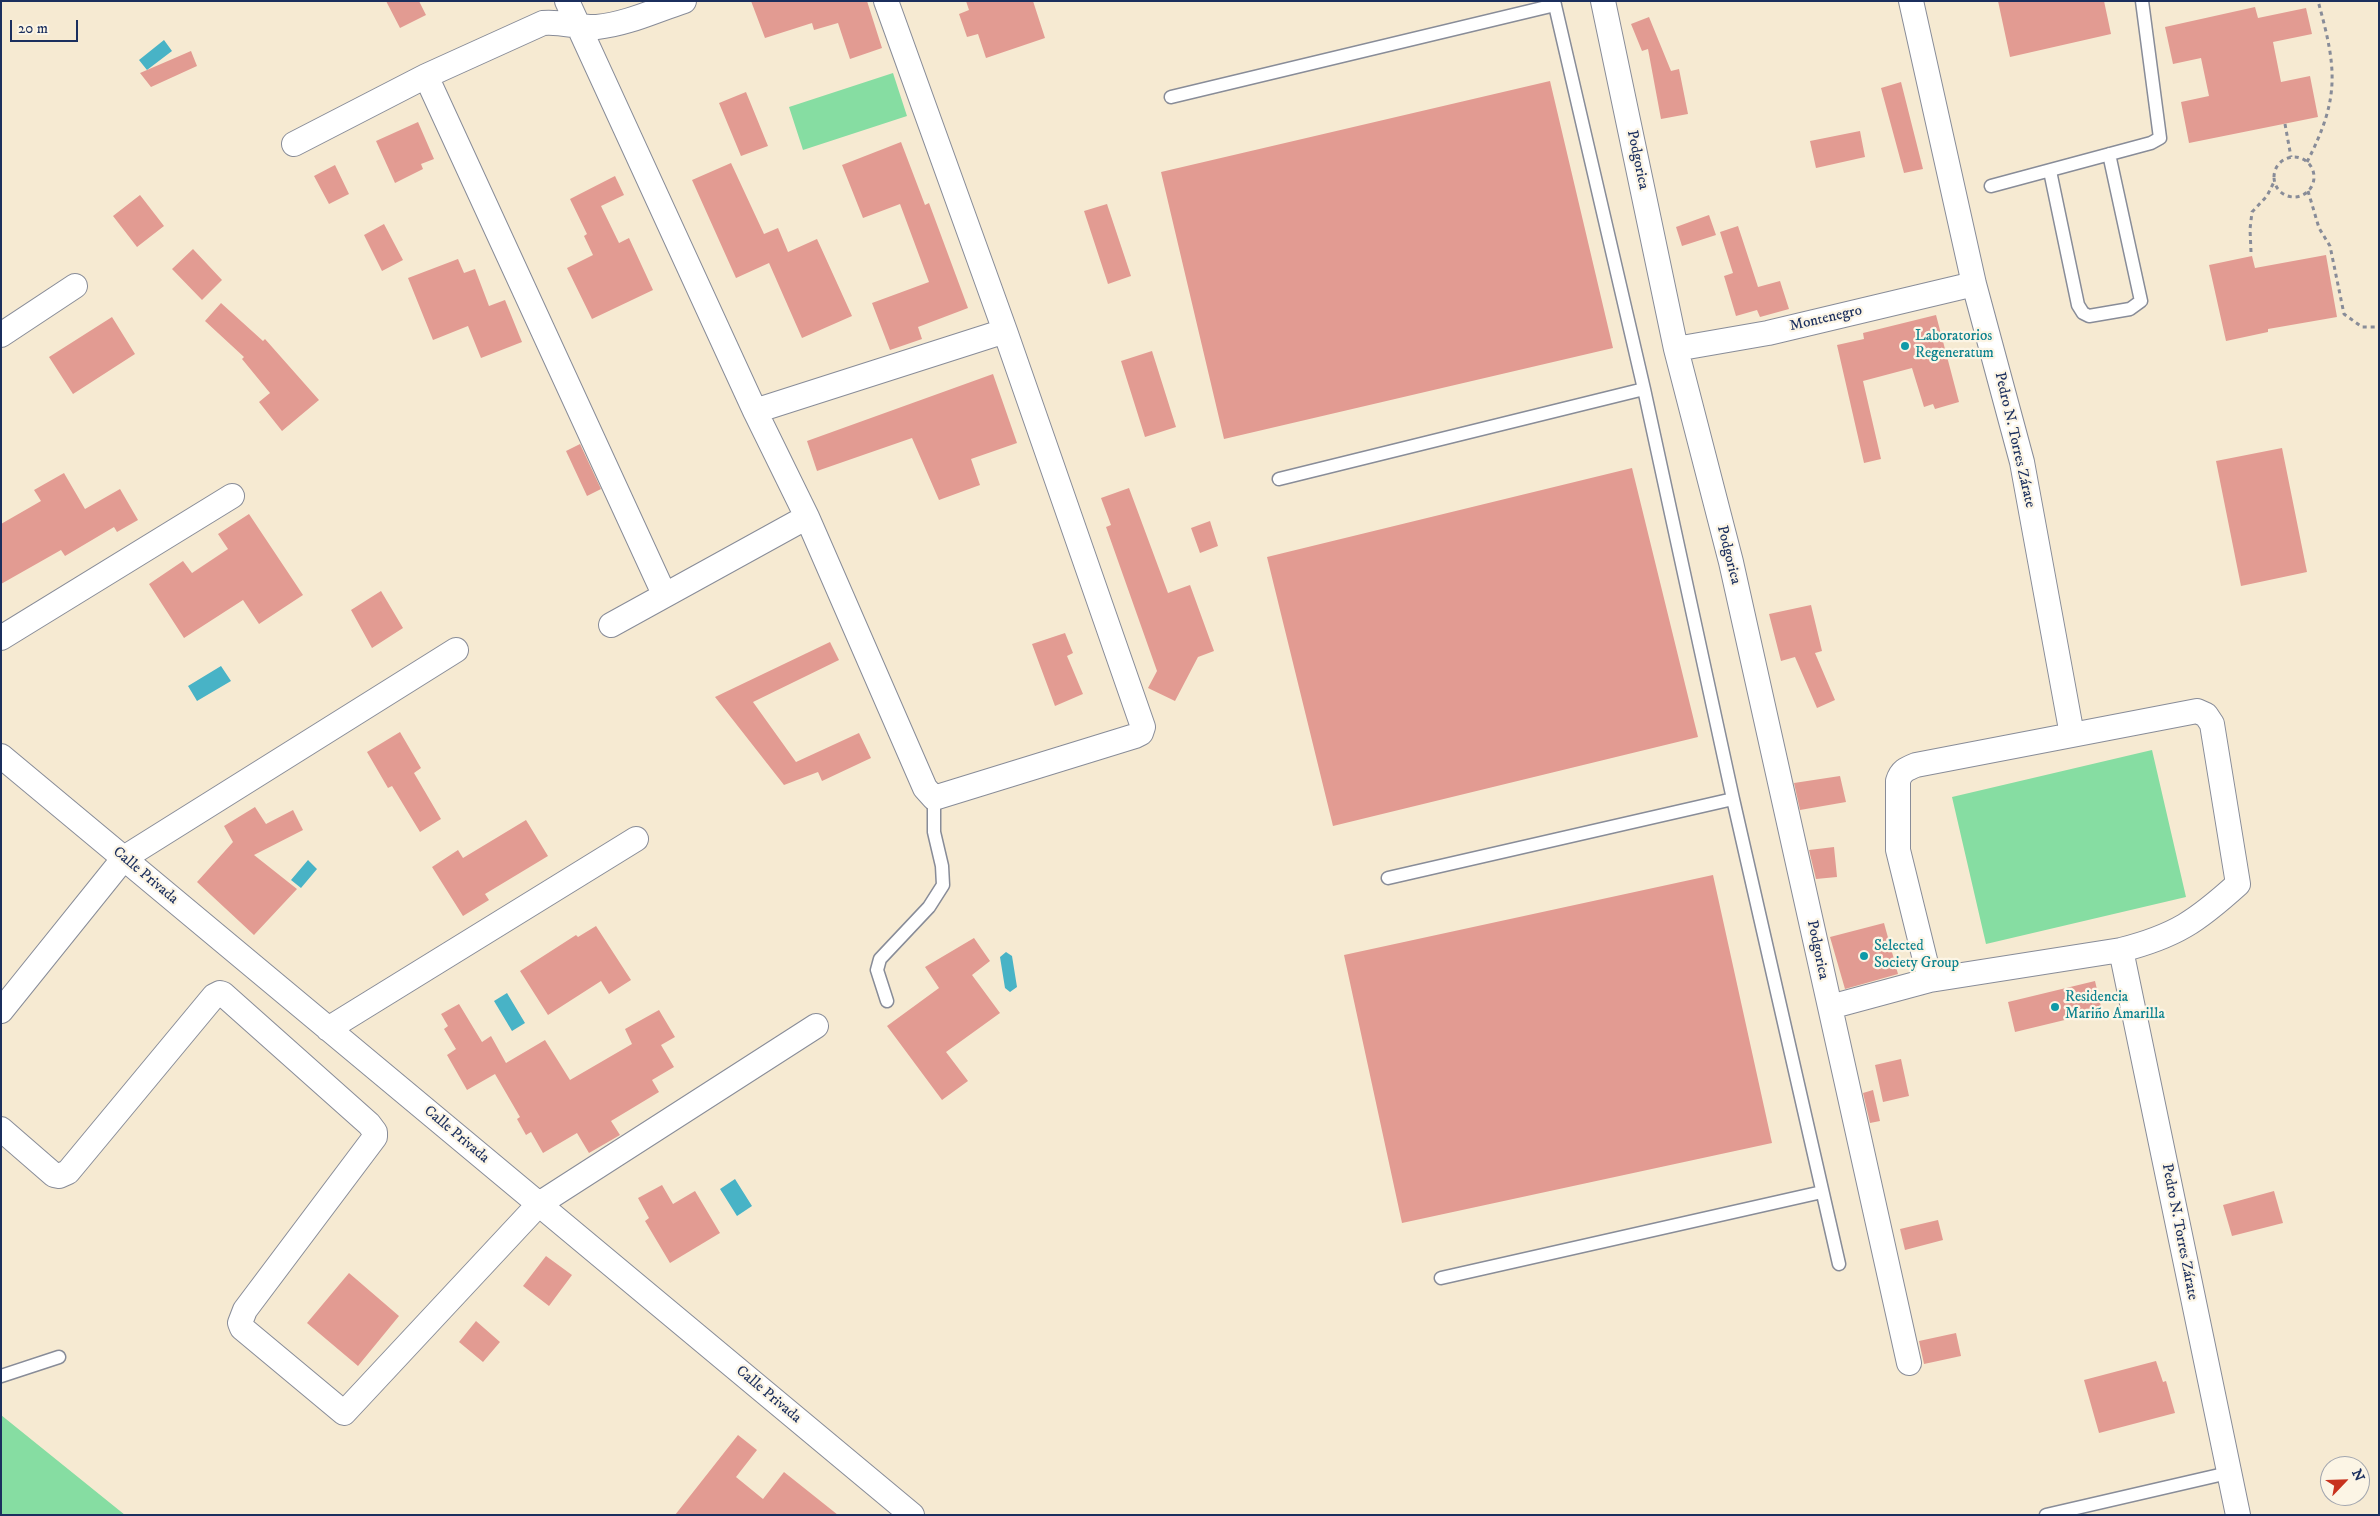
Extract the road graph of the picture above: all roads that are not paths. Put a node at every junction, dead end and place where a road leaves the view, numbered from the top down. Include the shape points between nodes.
1 (567, 1) edge
2 (684, 1) edge
3 (886, 1) edge
4 (1603, 1) edge
5 (1911, 1) edge
6 (2142, 1) edge
7 (1555, 3) edge
8 (578, 25) junction
9 (426, 76) junction
10 (1171, 97) dead end
11 (294, 144) dead end
12 (2110, 154) junction
13 (2050, 170) junction
14 (1991, 186) dead end
15 (1974, 284) junction
16 (75, 286) dead end
17 (1005, 331) junction
18 (1, 335) edge
19 (1676, 349) junction
20 (1644, 389) junction
21 (755, 411) junction
22 (1279, 479) dead end
23 (232, 496) dead end
24 (807, 517) junction
25 (664, 594) junction
26 (611, 625) dead end
27 (1, 638) edge
28 (456, 650) dead end
29 (2072, 735) junction
30 (1, 756) edge
31 (934, 798) junction
32 (1733, 799) junction
33 (636, 839) dead end
34 (124, 858) junction
35 (1388, 878) dead end
36 (2121, 950) junction
37 (1930, 980) junction
38 (887, 1001) dead end
39 (1830, 1007) junction
40 (1, 1011) edge
41 (816, 1026) dead end
42 (328, 1029) junction
43 (1, 1129) edge
44 (1822, 1192) junction
45 (539, 1204) junction
46 (1839, 1264) dead end
47 (1441, 1278) dead end
48 (60, 1357) dead end
49 (1909, 1363) dead end
50 (1, 1376) edge
51 (2228, 1473) junction
52 (912, 1515) edge
53 (2046, 1515) edge
54 (2238, 1515) edge

1 - 8 street
2 - 8 street via 610,25
3 - 17 street
4 - 19 street, Podgorica
5 - 15 street, Pedro N. Torres Zárate
6 - 12 lane via 2160,138
7 - 10 lane
7 - 20 lane
8 - 9 street via 543,23
8 - 21 street
9 - 11 street
9 - 25 street
12 - 13 lane
12 - 13 lane via 2141,301 2130,309 2089,316 2078,305
13 - 14 lane
15 - 19 street, Montenegro via 1768,333
15 - 29 street, Pedro N. Torres Zárate via 2022,462
16 - 18 street
17 - 21 street
17 - 31 street via 1142,730 1135,736
19 - 39 street, Podgorica via 1731,562
20 - 22 lane
20 - 32 lane
21 - 24 street
23 - 27 street
24 - 25 street
24 - 31 street via 925,788
25 - 26 street
28 - 34 street
29 - 36 street via 2197,711 2206,715 2212,724 2238,884 2177,932
29 - 37 street via 1916,766 1900,774 1898,850
30 - 34 street, Calle Privada
31 - 38 lane via 934,832 943,885 929,907 880,959 877,970
32 - 35 lane
32 - 44 lane
33 - 42 street
34 - 40 street
34 - 42 street, Calle Privada
36 - 37 street
36 - 51 street, Pedro N. Torres Zárate
37 - 39 street
39 - 49 street, Podgorica
41 - 45 street
42 - 45 street, Calle Privada
43 - 45 street via 54,1175 68,1172 214,996 223,994 370,1124 375,1132 375,1137 245,1310 240,1323 344,1413
44 - 46 lane
44 - 47 lane
45 - 52 street, Calle Privada
48 - 50 lane
51 - 53 lane
51 - 54 street, Pedro N. Torres Zárate

